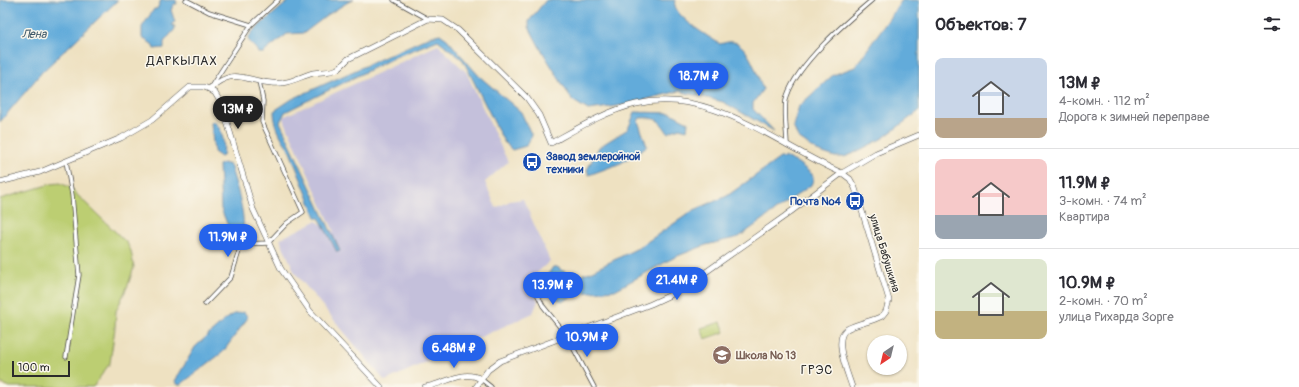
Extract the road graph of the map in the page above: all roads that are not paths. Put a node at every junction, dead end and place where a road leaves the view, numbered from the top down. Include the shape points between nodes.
1 (186, 0) edge
2 (278, 0) edge
3 (394, 0) edge
4 (872, 0) edge
5 (428, 19) junction
6 (251, 25) junction
7 (258, 80) junction
8 (209, 89) junction
9 (919, 136) edge
10 (787, 145) junction
11 (66, 162) junction
12 (842, 173) junction
13 (0, 182) edge
14 (268, 242) junction
15 (531, 281) dead end
16 (205, 304) dead end
17 (566, 336) junction
18 (66, 358) dead end
19 (481, 379) junction
20 (381, 387) edge
21 (425, 387) edge
22 (476, 387) edge
23 (491, 387) edge
24 (594, 387) edge
25 (852, 387) edge

1 - 6 street via 209,12
2 - 6 street
3 - 5 street
4 - 10 street via 844,23 793,83 786,97
5 - 7 main road via 348,59 333,71 312,74 288,83
5 - 10 main road via 443,20 458,30 527,98 539,115 551,143 620,109 646,102 673,100 728,115
6 - 8 street
7 - 8 main road via 231,76
7 - 14 street via 263,101 262,122 303,212 287,223
8 - 11 main road via 190,87 138,129
8 - 14 main road via 215,93 222,105 253,209
9 - 12 main road via 876,153
10 - 12 main road
11 - 13 main road via 27,176
11 - 18 street via 72,195 79,275
12 - 17 main road via 679,291
12 - 25 main road, улица Бабушкина via 850,179 855,188 889,300 882,316 846,330 841,336 842,351
14 - 16 street via 244,244 240,248 230,276
14 - 20 main road via 281,269 310,311
15 - 17 street via 543,306
17 - 19 main road via 500,361
17 - 24 street
19 - 21 main road via 466,374
19 - 22 main road
19 - 23 street

